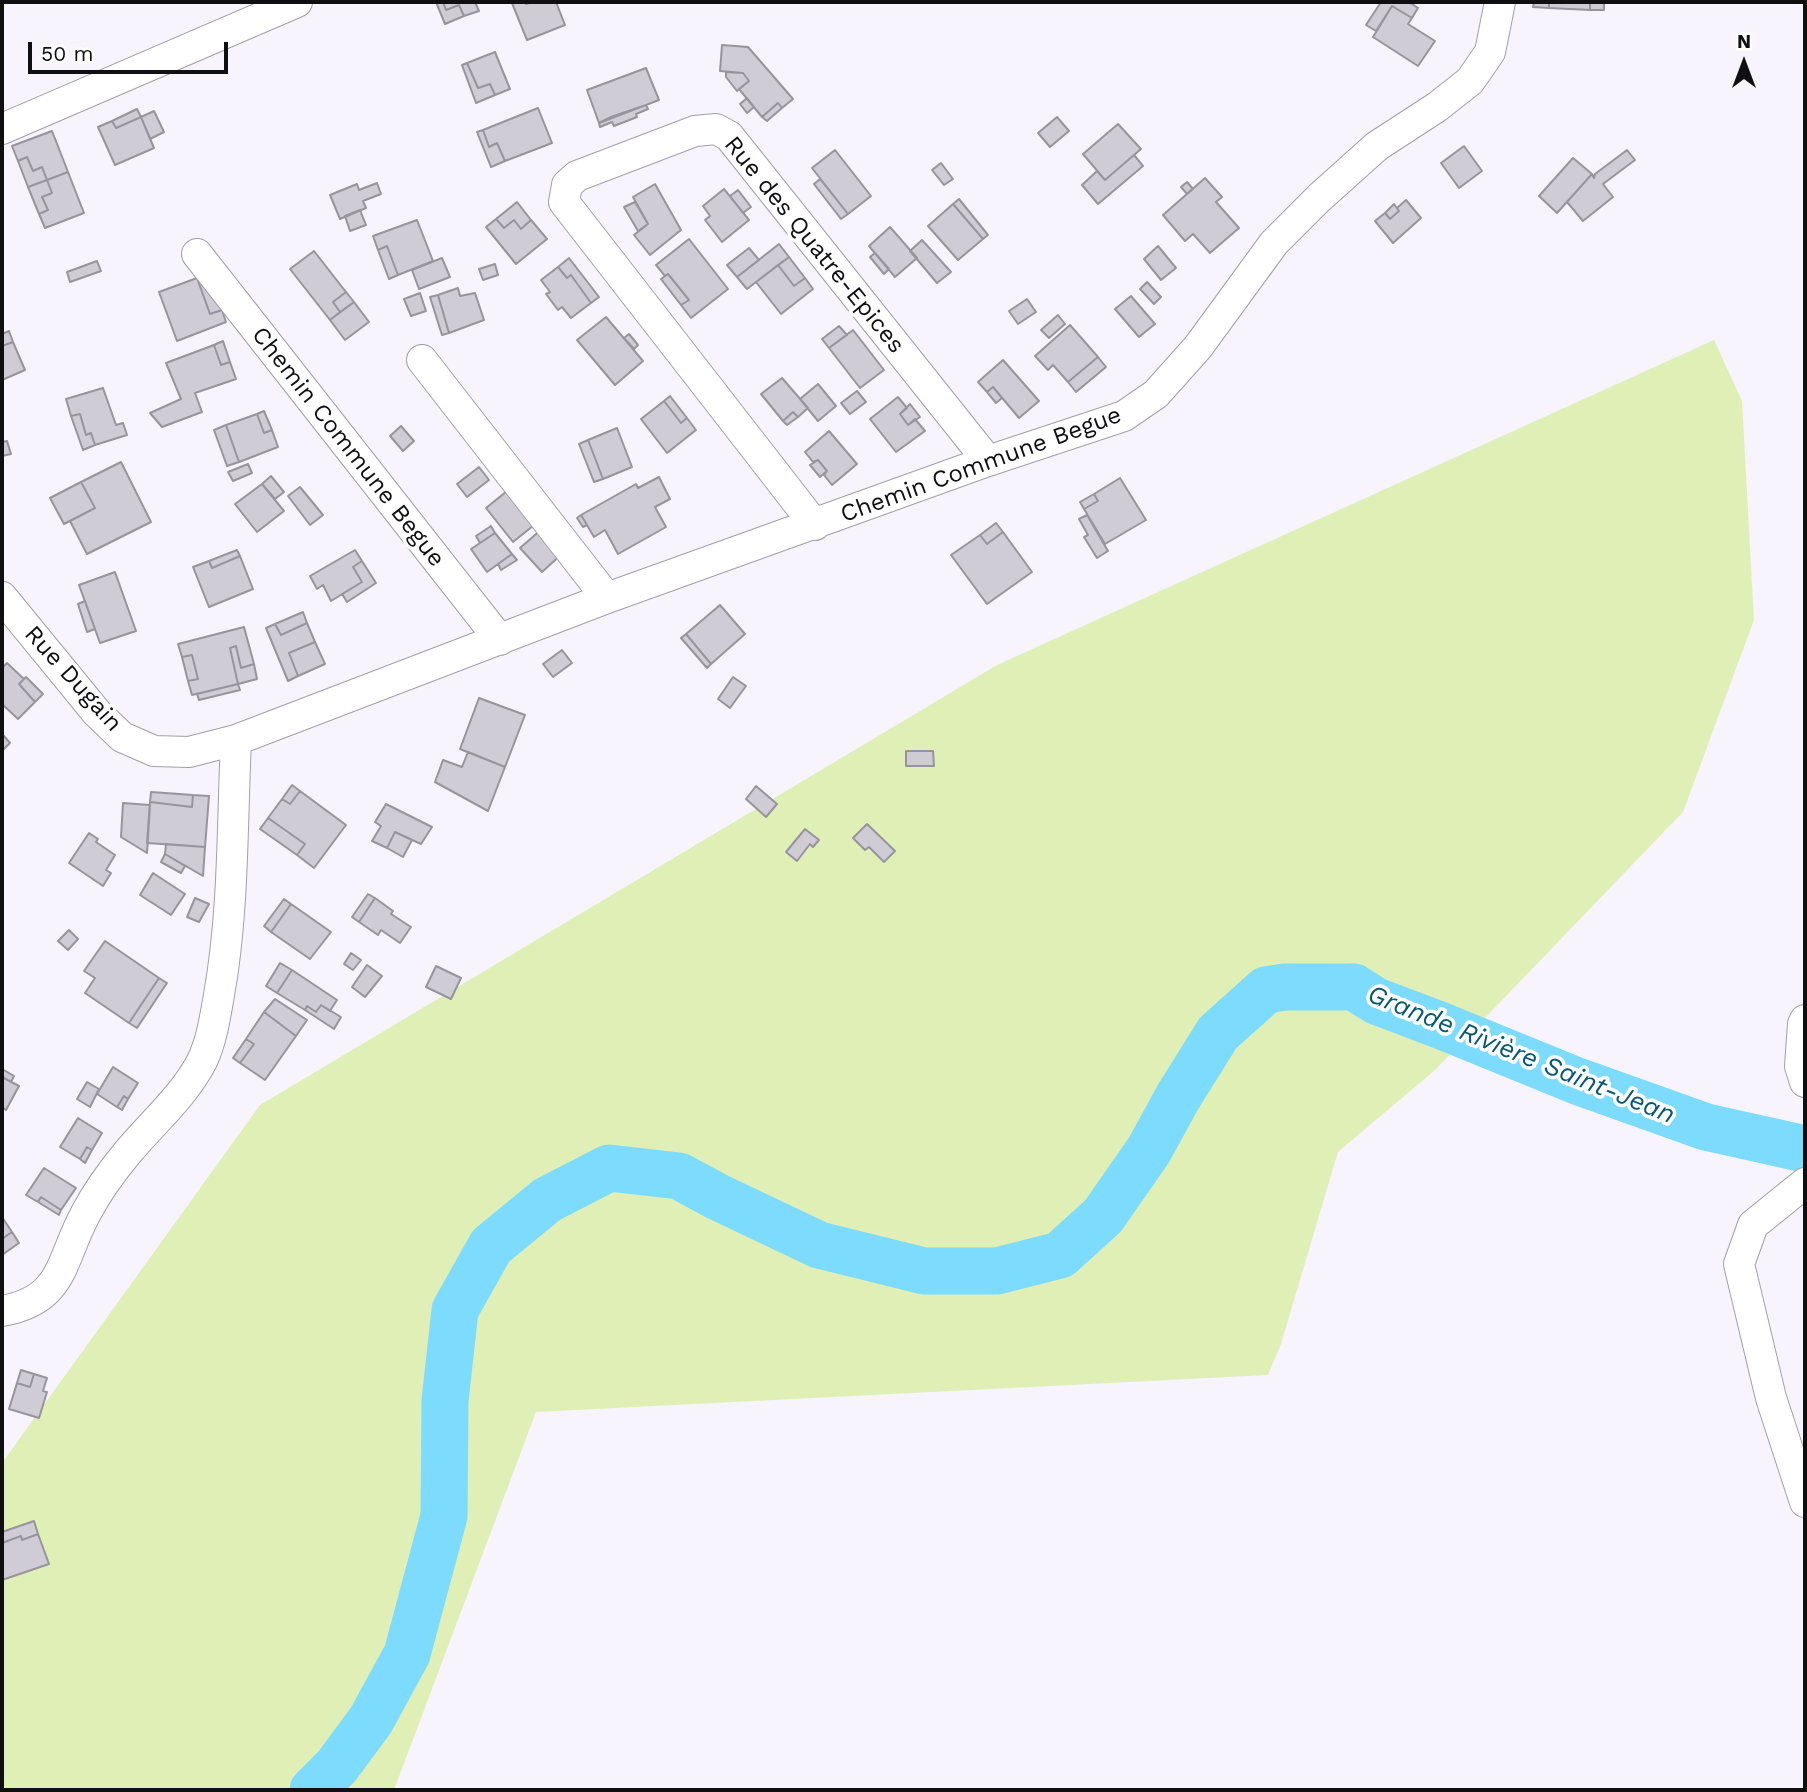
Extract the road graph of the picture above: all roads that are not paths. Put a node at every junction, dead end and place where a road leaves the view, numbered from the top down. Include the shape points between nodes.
1 (1500, 2) edge
2 (289, 3) edge
3 (2, 129) edge
4 (197, 254) dead end
5 (422, 360) dead end
6 (988, 461) junction
7 (815, 525) junction
8 (2, 597) edge
9 (607, 597) junction
10 (500, 640) junction
11 (236, 740) junction
12 (1805, 1020) edge
13 (1805, 1082) edge
14 (1805, 1183) edge
15 (2, 1311) edge
16 (1805, 1502) edge

1 - 6 street, Chemin Commune Begue via 1490,52 1470,80 1377,146 1319,198 1274,243 1198,347 1156,394 1124,416
2 - 3 street
4 - 10 street, Chemin Commune Begue
5 - 9 street
6 - 7 street, Chemin Commune Begue
6 - 7 street, Rue des Quatre-Epices via 729,136 716,129 695,131 577,176 567,185 564,201
7 - 9 street, Chemin Commune Begue
8 - 11 street, Rue Dugain via 122,737 154,751 189,752
9 - 10 street, Chemin Commune Begue
10 - 11 street, Chemin Commune Begue
11 - 15 street via 227,952 214,1029 202,1061 182,1093 127,1153 86,1212 55,1283 39,1298
12 - 13 street via 1800,1066
14 - 16 street via 1753,1225 1739,1264 1771,1398

